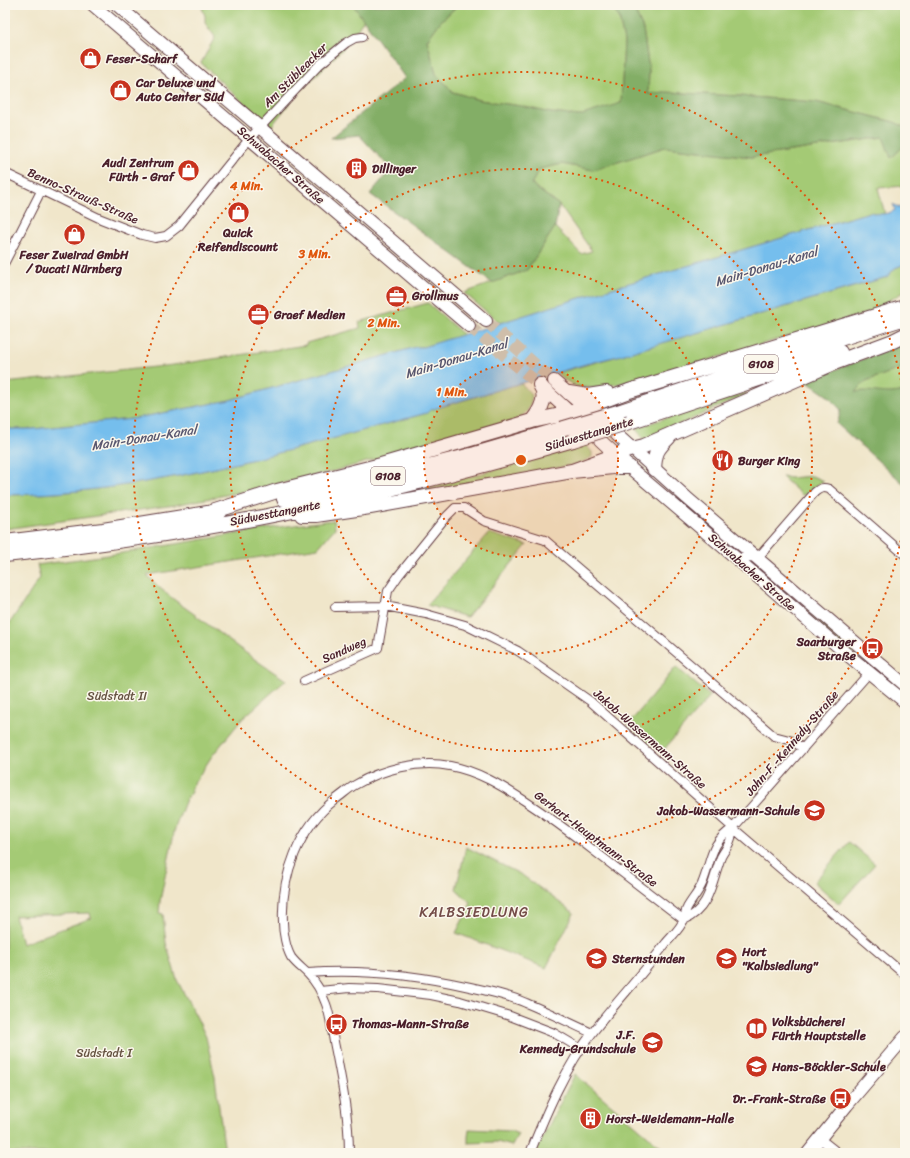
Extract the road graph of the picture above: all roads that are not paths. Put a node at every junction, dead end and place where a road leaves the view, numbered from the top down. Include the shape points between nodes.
1 (93, 5) edge
2 (116, 5) edge
3 (362, 37) dead end
4 (260, 127) junction
5 (250, 138) junction
6 (5, 174) edge
7 (41, 191) junction
8 (5, 262) edge
9 (905, 307) edge
10 (905, 318) edge
11 (486, 321) tunnel mouth
12 (469, 326) tunnel mouth
13 (905, 330) edge
14 (905, 335) edge
15 (554, 381) tunnel mouth
16 (540, 385) joint
17 (629, 391) junction
18 (568, 393) junction
19 (588, 410) junction
20 (574, 416) junction
21 (532, 421) junction
22 (671, 434) junction
23 (617, 435) dead end
24 (600, 440) dead end
25 (632, 449) junction
26 (615, 455) junction
27 (629, 467) junction
28 (654, 469) junction
29 (572, 471) junction
30 (212, 512) junction
31 (274, 514) junction
32 (5, 542) edge
33 (905, 554) edge
34 (5, 555) edge
35 (755, 557) junction
36 (736, 558) junction
37 (385, 606) junction
38 (335, 607) dead end
39 (869, 673) junction
40 (304, 681) dead end
41 (905, 685) edge
42 (905, 702) edge
43 (803, 749) junction
44 (733, 828) junction
45 (684, 920) junction
46 (308, 973) junction
47 (905, 975) edge
48 (320, 991) junction
49 (592, 1033) junction
50 (905, 1038) edge
51 (581, 1049) junction
52 (819, 1138) junction
53 (349, 1153) edge
54 (530, 1153) edge
55 (808, 1153) edge
56 (838, 1153) edge

1 - 5 main road, Schwabacher Straße
2 - 4 main road, Schwabacher Straße
3 - 4 street, Am Stübleacker via 346,43 319,65
4 - 5 street, Am Stübleacker
4 - 11 main road, Schwabacher Straße
5 - 7 street, Benno-Strauß-Straße via 179,226 166,236 155,238 129,231
5 - 12 main road, Schwabacher Straße
6 - 7 street, Benno-Strauß-Straße
7 - 8 street
9 - 17 highway
10 - 30 highway, Südwesttangente / G108, bridge via 561,430 385,477
13 - 31 highway, Südwesttangente / G108, bridge via 572,440 385,491
14 - 22 highway
15 - 18 main road
16 - 20 main road
16 - 21 highway via 544,392 543,403
17 - 18 highway via 588,396
17 - 19 highway
18 - 19 main road
19 - 20 highway
20 - 21 highway
21 - 30 highway via 381,466 277,491
22 - 25 highway
22 - 28 highway via 655,456
23 - 25 main road, Schwabacher Straße
24 - 26 main road, Schwabacher Straße
25 - 26 highway
25 - 28 main road, Schwabacher Straße
26 - 27 main road, Schwabacher Straße
26 - 29 highway
27 - 29 highway
27 - 36 main road, Schwabacher Straße
28 - 35 main road, Schwabacher Straße
29 - 31 highway via 316,515
30 - 32 highway, Südwesttangente / G108 via 103,530
31 - 34 highway, Südwesttangente / G108 via 142,538
33 - 35 street via 829,489 820,488 762,553
35 - 36 street
35 - 41 main road, Schwabacher Straße
36 - 39 main road, Schwabacher Straße
37 - 38 street, Jakob-Wassermann-Straße
37 - 40 street, Sandweg via 378,648
37 - 43 street via 388,591 399,575 445,518 455,508 464,508 484,521 545,540 774,736 793,741
37 - 44 street, Jakob-Wassermann-Straße via 466,625 518,651 590,701
39 - 42 main road, Schwabacher Straße
39 - 43 street, John-F.-Kennedy-Straße
43 - 44 street, John-F.-Kennedy-Straße
44 - 45 street, John-F.-Kennedy-Straße via 730,842 722,856 708,896 694,916
44 - 47 street, Jakob-Wassermann-Straße
45 - 46 street, Gerhart-Hauptmann-Straße via 558,823 507,789 485,777 450,766 415,764 378,774 354,785 327,806 310,826 291,860 283,924 291,956
45 - 49 street, John-F.-Kennedy-Straße
46 - 48 street, Gerhart-Hauptmann-Straße
46 - 49 street via 382,972 439,980 525,1002
48 - 51 street via 349,988 460,1000 554,1033
48 - 53 street, Gerhart-Hauptmann-Straße via 327,1006 343,1090
49 - 51 street, John-F.-Kennedy-Straße
50 - 52 main road
51 - 54 street, John-F.-Kennedy-Straße via 560,1086
52 - 55 main road
52 - 56 street

